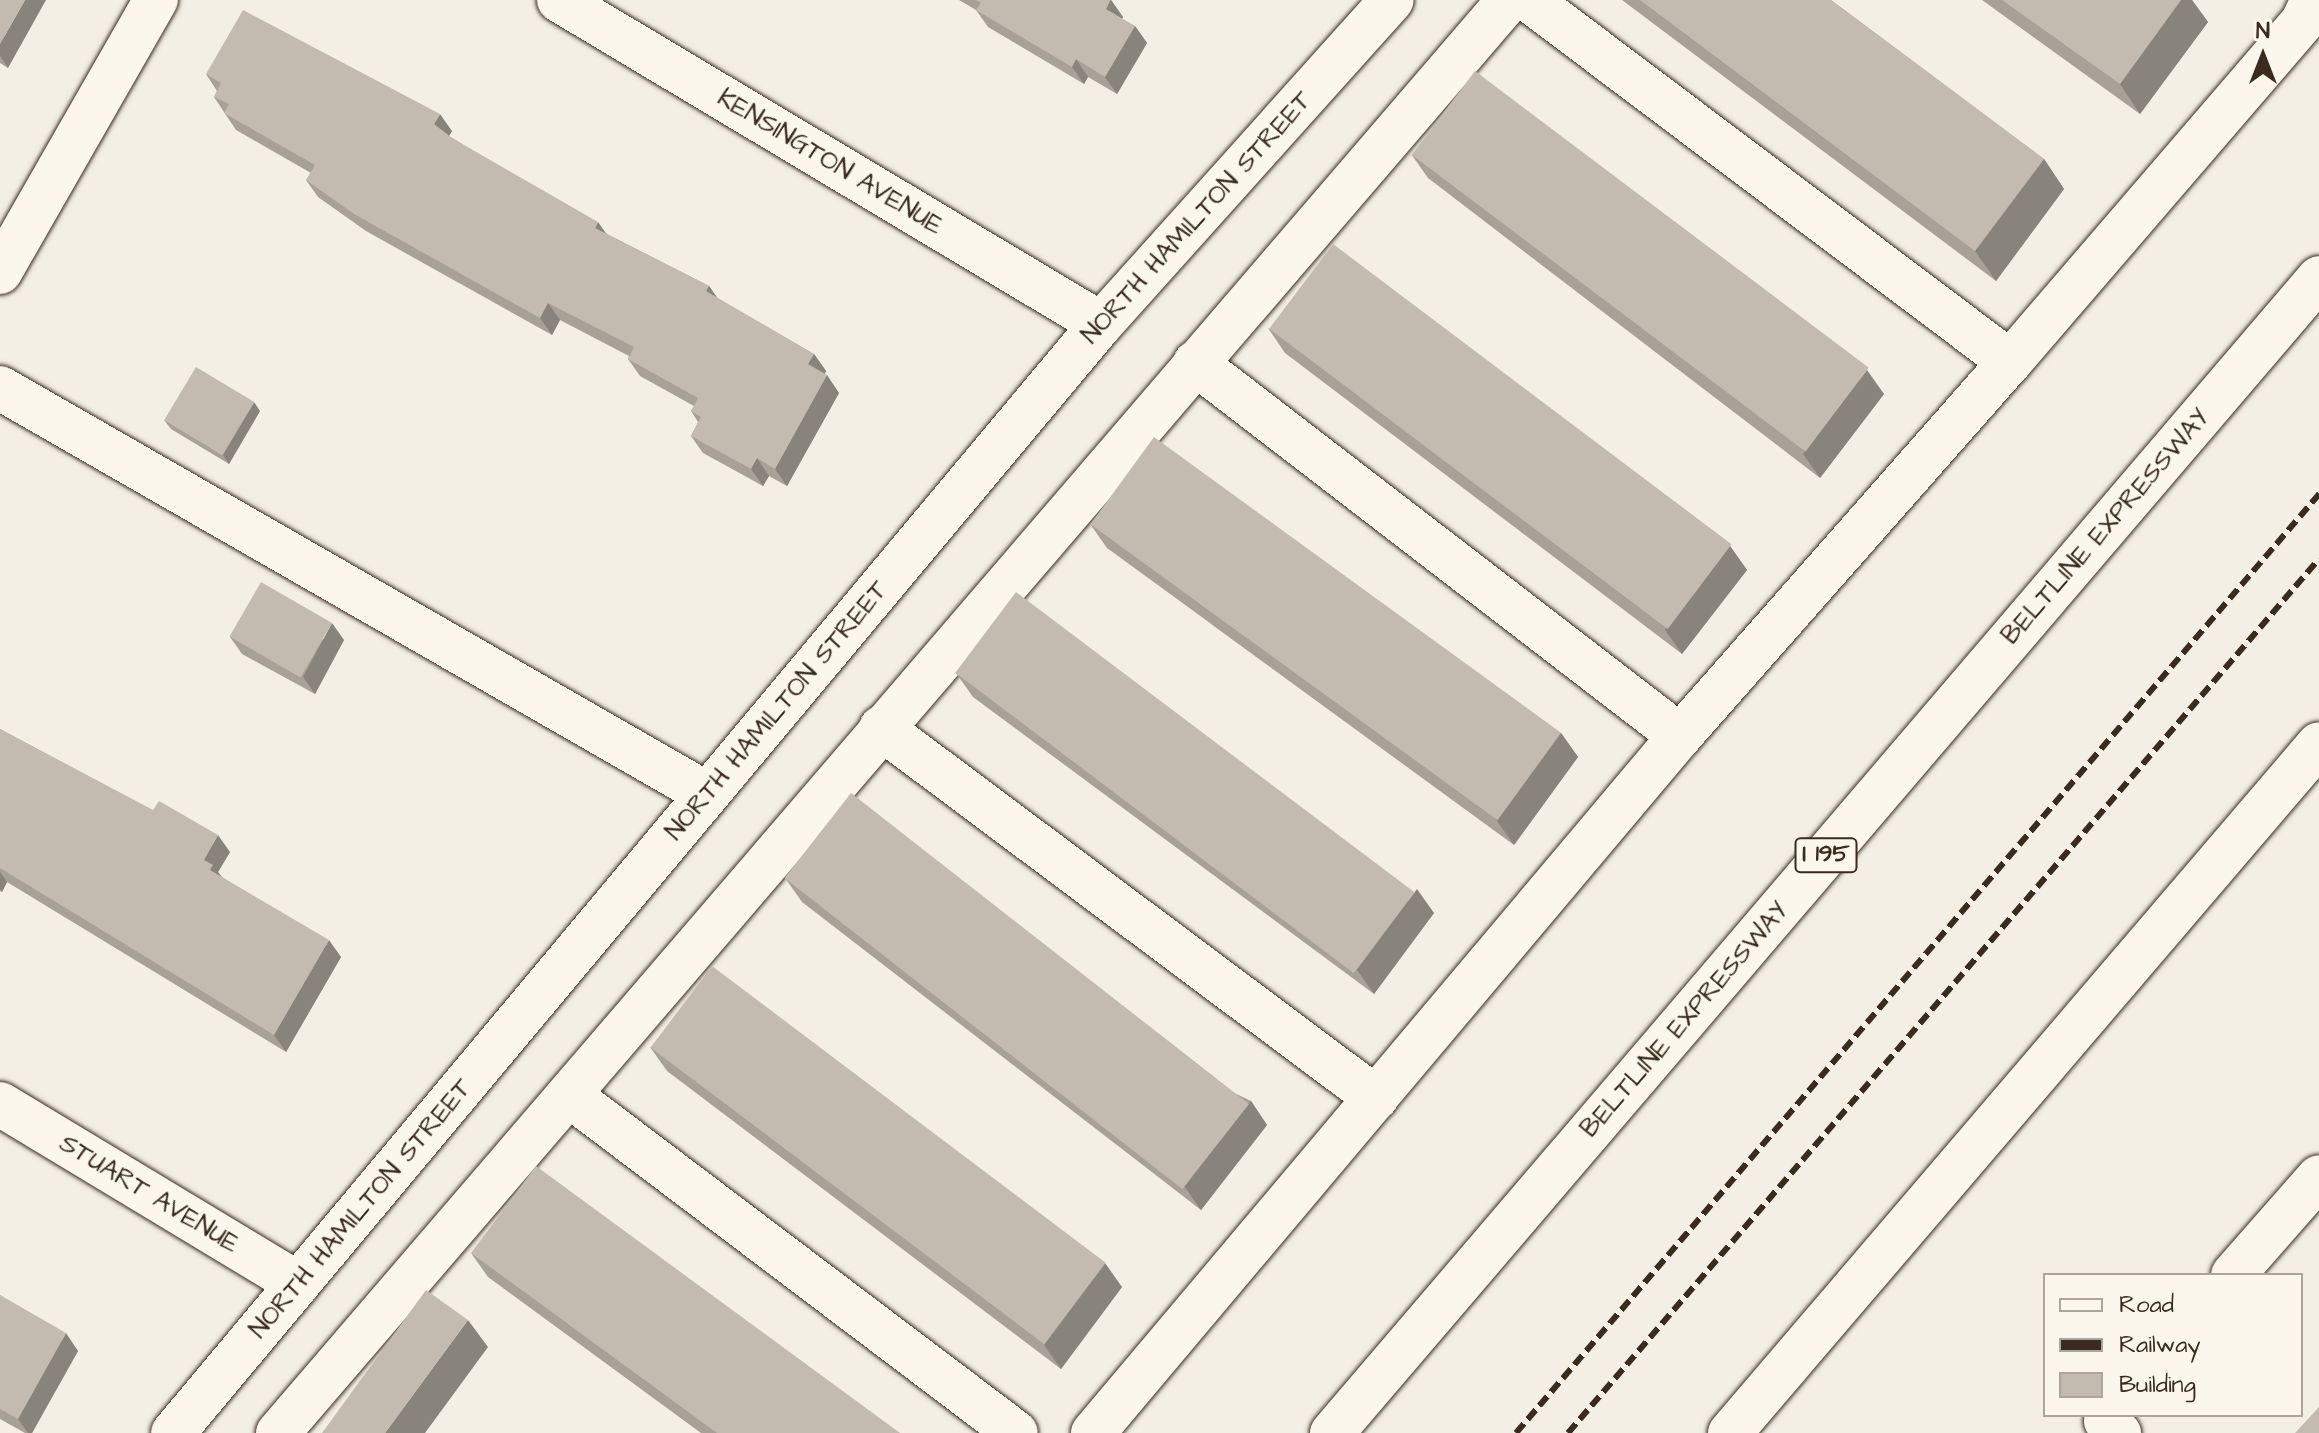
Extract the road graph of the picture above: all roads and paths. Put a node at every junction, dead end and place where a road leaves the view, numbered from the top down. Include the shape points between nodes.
1 (156, 0) edge
2 (559, 0) edge
3 (1392, 0) edge
4 (1509, 0) edge
5 (1529, 0) edge
6 (2313, 0) edge
7 (0, 272) edge
8 (2319, 278) edge
9 (1101, 324) junction
10 (2010, 362) junction
11 (1195, 363) junction
12 (0, 388) edge
13 (881, 728) junction
14 (1680, 736) junction
15 (2319, 744) edge
16 (707, 794) junction
17 (569, 1095) junction
18 (1376, 1098) junction
19 (0, 1104) edge
20 (2319, 1177) edge
21 (2235, 1273) edge
22 (298, 1284) junction
23 (2110, 1417) edge
24 (173, 1433) edge
25 (278, 1433) edge
26 (1016, 1433) edge
27 (1093, 1433) edge
28 (1332, 1433) edge
29 (1730, 1433) edge
30 (2119, 1433) edge

1 - 7 main road
2 - 9 main road, KENSINGTON AVENUE
3 - 9 main road, NORTH HAMILTON STREET
4 - 11 main road
5 - 10 main road
6 - 10 main road via 2303,21
8 - 28 main road, BELTLINE EXPRESSWAY / I 195
9 - 16 main road, NORTH HAMILTON STREET
10 - 14 main road
11 - 13 main road
11 - 14 main road
12 - 16 main road
13 - 17 main road
13 - 18 main road
14 - 18 main road
15 - 29 main road
16 - 22 main road, NORTH HAMILTON STREET
17 - 25 main road
17 - 26 main road
18 - 27 main road
19 - 22 main road, STUART AVENUE
20 - 21 main road
22 - 24 main road, NORTH HAMILTON STREET
23 - 30 main road via 2106,1421

